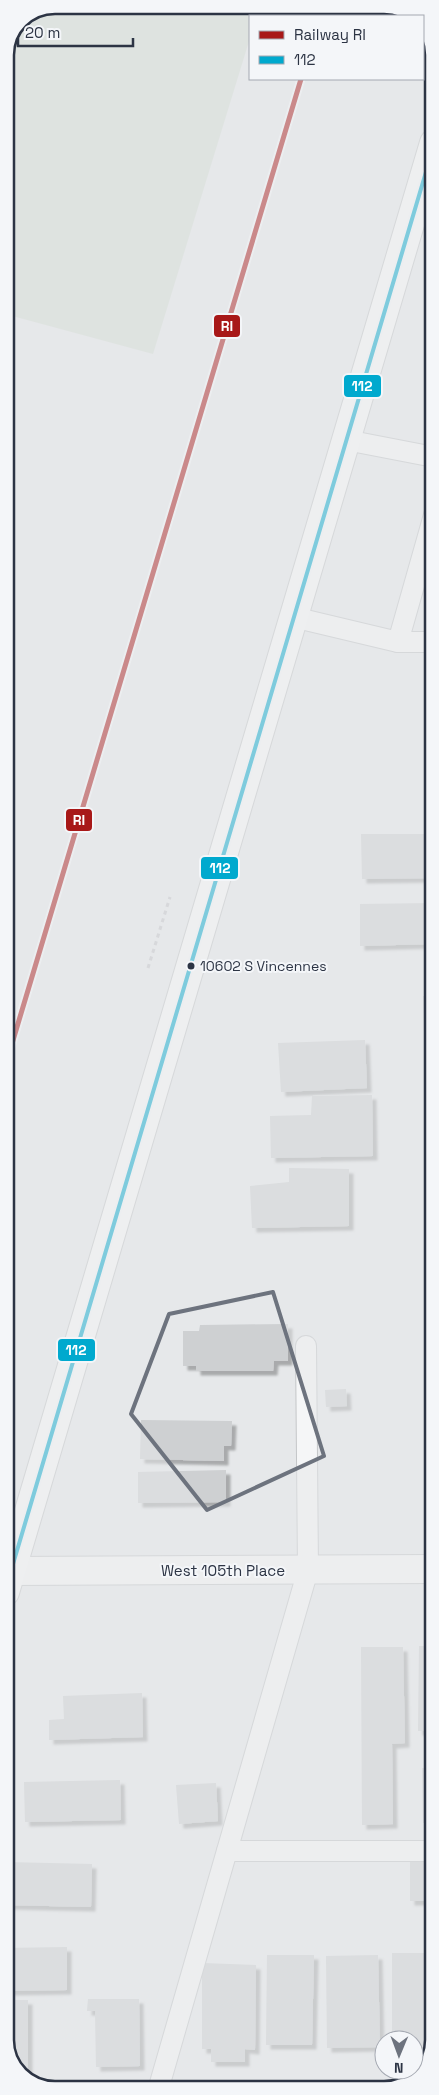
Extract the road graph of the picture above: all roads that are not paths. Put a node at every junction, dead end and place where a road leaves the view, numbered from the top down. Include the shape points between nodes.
1 (425, 173) edge
2 (346, 440) junction
3 (425, 454) edge
4 (425, 546) edge
5 (293, 617) junction
6 (398, 642) junction
7 (425, 642) edge
8 (306, 1346) dead end
9 (14, 1562) edge
10 (425, 1569) edge
11 (308, 1570) junction
12 (14, 1582) edge
13 (425, 1850) edge
14 (227, 1852) junction
15 (161, 2081) edge

1 - 2 main road
2 - 3 lane
2 - 5 main road
4 - 6 lane
5 - 6 lane
5 - 9 main road
6 - 7 lane
8 - 11 lane
10 - 11 street, West 105th Place
11 - 12 street, West 105th Place
11 - 14 lane
13 - 14 lane
14 - 15 lane

